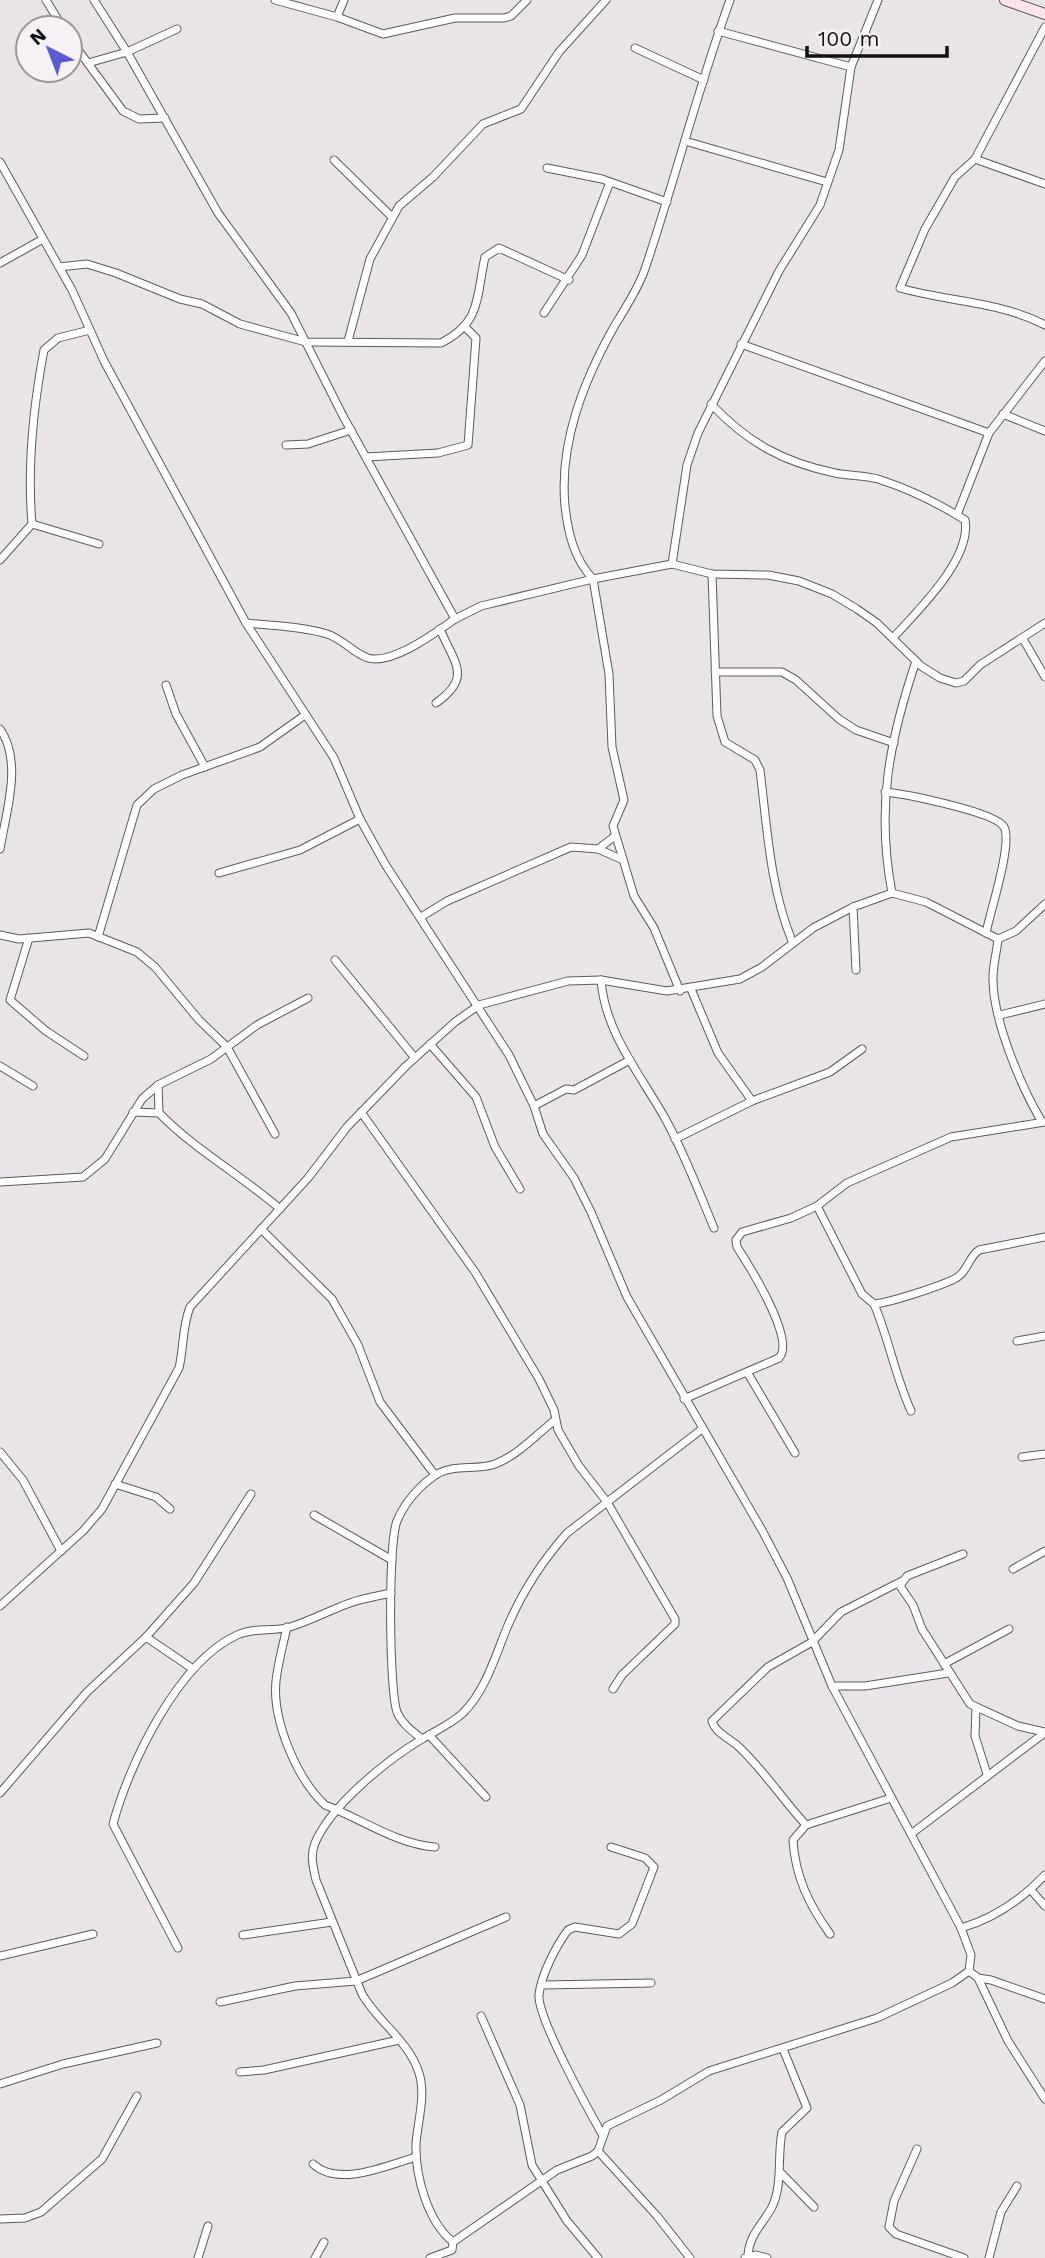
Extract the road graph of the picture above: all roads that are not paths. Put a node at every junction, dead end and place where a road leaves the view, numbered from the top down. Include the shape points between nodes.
1 (94, 0) edge
2 (275, 0) edge
3 (344, 0) edge
4 (527, 0) edge
5 (606, 0) edge
6 (730, 0) edge
7 (878, 0) edge
8 (1005, 0) edge
9 (1045, 14) edge
10 (337, 17) junction
11 (1045, 27) edge
12 (177, 29) dead end
13 (718, 31) junction
14 (635, 48) dead end
15 (127, 52) junction
16 (84, 58) edge
17 (88, 63) junction
18 (851, 67) junction
19 (704, 80) junction
20 (165, 118) junction
21 (685, 141) junction
22 (975, 159) junction
23 (334, 160) dead end
24 (0, 162) edge
25 (547, 168) dead end
26 (610, 181) junction
27 (827, 182) junction
28 (1045, 184) edge
29 (667, 202) junction
30 (392, 217) junction
31 (43, 239) junction
32 (0, 263) edge
33 (59, 267) junction
34 (569, 280) junction
35 (544, 313) dead end
36 (1045, 326) edge
37 (465, 327) junction
38 (90, 330) junction
39 (348, 341) junction
40 (306, 342) junction
41 (741, 344) junction
42 (1045, 361) edge
43 (711, 404) junction
44 (1003, 414) junction
45 (351, 430) junction
46 (1045, 431) edge
47 (989, 433) junction
48 (286, 444) dead end
49 (366, 457) junction
50 (957, 515) junction
51 (32, 524) junction
52 (99, 544) dead end
53 (0, 560) edge
54 (672, 564) junction
55 (712, 574) junction
56 (593, 579) junction
57 (455, 619) junction
58 (246, 623) junction
59 (1045, 623) edge
60 (440, 629) junction
61 (893, 638) junction
62 (1023, 639) junction
63 (916, 661) junction
64 (715, 672) junction
65 (1045, 677) edge
66 (166, 685) dead end
67 (436, 703) dead end
68 (305, 715) junction
69 (0, 729) edge
70 (894, 743) junction
71 (205, 766) junction
72 (885, 792) junction
73 (360, 819) junction
74 (615, 836) junction
75 (0, 849) edge
76 (598, 849) junction
77 (623, 860) junction
78 (219, 873) dead end
79 (892, 893) junction
80 (1045, 904) edge
81 (853, 907) junction
82 (421, 917) junction
83 (986, 933) junction
84 (0, 935) edge
85 (98, 937) junction
86 (29, 938) junction
87 (998, 939) junction
88 (792, 941) junction
89 (335, 960) dead end
90 (856, 970) dead end
91 (601, 980) junction
92 (691, 989) junction
93 (680, 991) junction
94 (308, 999) dead end
95 (1045, 1004) edge
96 (479, 1005) junction
97 (1000, 1014) junction
98 (430, 1044) junction
99 (227, 1047) junction
100 (862, 1049) dead end
101 (84, 1056) dead end
102 (415, 1058) junction
103 (630, 1060) junction
104 (0, 1066) edge
105 (158, 1085) junction
106 (33, 1086) dead end
107 (752, 1101) junction
108 (534, 1106) junction
109 (133, 1112) junction
110 (361, 1112) junction
111 (159, 1114) junction
112 (1044, 1122) edge
113 (275, 1134) dead end
114 (675, 1139) junction
115 (0, 1182) edge
116 (520, 1189) dead end
117 (817, 1206) junction
118 (280, 1209) junction
119 (715, 1228) dead end
120 (261, 1229) junction
121 (1045, 1237) edge
122 (874, 1304) junction
123 (1045, 1335) edge
124 (1017, 1341) dead end
125 (747, 1372) junction
126 (684, 1399) junction
127 (911, 1412) dead end
128 (555, 1420) junction
129 (702, 1429) junction
130 (0, 1452) edge
131 (794, 1453) dead end
132 (1045, 1454) edge
133 (1022, 1457) dead end
134 (435, 1475) junction
135 (115, 1484) junction
136 (251, 1494) dead end
137 (607, 1502) junction
138 (170, 1509) dead end
139 (314, 1515) dead end
140 (61, 1551) junction
141 (1045, 1551) edge
142 (963, 1554) dead end
143 (392, 1560) junction
144 (1013, 1569) dead end
145 (902, 1581) junction
146 (391, 1593) junction
147 (0, 1606) edge
148 (287, 1627) junction
149 (1009, 1629) dead end
150 (146, 1637) junction
151 (812, 1642) junction
152 (944, 1664) junction
153 (193, 1669) junction
154 (948, 1674) junction
155 (832, 1686) junction
156 (613, 1689) dead end
157 (976, 1709) junction
158 (1044, 1733) edge
159 (425, 1737) junction
160 (987, 1774) junction
161 (0, 1793) edge
162 (486, 1797) dead end
163 (891, 1798) junction
164 (339, 1810) junction
165 (806, 1825) junction
166 (911, 1834) junction
167 (435, 1847) dead end
168 (611, 1847) dead end
169 (1045, 1875) edge
170 (1031, 1890) junction
171 (1045, 1906) edge
172 (506, 1917) dead end
173 (332, 1922) junction
174 (961, 1928) junction
175 (93, 1934) dead end
176 (830, 1934) dead end
177 (243, 1935) dead end
178 (178, 1948) dead end
179 (0, 1956) edge
180 (969, 1971) junction
181 (978, 1978) junction
182 (356, 1981) junction
183 (651, 1983) dead end
184 (542, 1986) junction
185 (1045, 1999) edge
186 (220, 2002) dead end
187 (481, 2016) dead end
188 (399, 2040) junction
189 (157, 2043) dead end
190 (783, 2049) junction
191 (240, 2072) dead end
192 (0, 2084) edge
193 (137, 2096) dead end
194 (1045, 2099) edge
195 (602, 2134) junction
196 (917, 2150) dead end
197 (598, 2151) junction
198 (416, 2157) junction
199 (313, 2164) dead end
200 (780, 2172) junction
201 (541, 2180) junction
202 (1017, 2186) dead end
203 (814, 2207) dead end
204 (0, 2219) edge
205 (208, 2226) dead end
206 (324, 2242) dead end
207 (453, 2246) junction
208 (746, 2257) edge
209 (198, 2258) edge
210 (315, 2258) edge
211 (430, 2258) edge
212 (458, 2258) edge
213 (598, 2258) edge
214 (690, 2258) edge
215 (766, 2258) edge
216 (964, 2258) edge
217 (989, 2258) edge

1 - 15 street
2 - 10 street
3 - 10 street
4 - 10 street via 504,18 455,18 383,34
5 - 30 street via 559,52 521,108 483,124
6 - 13 street
7 - 18 street
8 - 9 street
11 - 22 street
12 - 15 street
13 - 18 street
13 - 19 street
14 - 19 street
15 - 17 street
15 - 20 street
16 - 17 street
17 - 20 street via 123,111 139,119
18 - 27 street via 839,149
19 - 21 street
20 - 40 street via 218,213 291,313
21 - 27 street
21 - 29 street
22 - 28 street
22 - 36 street via 956,177 931,218 900,288 940,299 984,302
23 - 30 street
24 - 31 street
25 - 26 street
26 - 29 street
26 - 34 street
27 - 41 street via 820,205
29 - 56 street via 643,275 571,423 565,460 567,528 578,558
30 - 39 street via 370,260
31 - 32 street
31 - 33 street
33 - 38 street
33 - 40 street via 88,264 202,304 240,324
34 - 35 street
34 - 37 street via 499,248 490,251 472,318
37 - 39 street via 441,343
37 - 49 street via 476,338 468,445 438,453
38 - 51 street via 58,338 44,350 30,442
38 - 58 street
39 - 40 street
40 - 45 street
41 - 43 street
41 - 47 street
42 - 44 street
43 - 50 street via 761,448 831,472 874,478
43 - 54 street via 687,465
44 - 46 street
44 - 47 street
45 - 48 street via 309,444
45 - 49 street
47 - 50 street
49 - 57 street
50 - 61 street via 965,520 967,533 961,551 937,588
51 - 52 street
51 - 53 street
54 - 55 street
54 - 56 street
55 - 61 street via 799,581 832,594
55 - 64 street
56 - 57 street via 481,606
56 - 74 street via 609,674 612,747 624,800 613,826
57 - 60 street
58 - 60 street via 324,633 380,659
58 - 68 street
59 - 62 street
60 - 67 street via 457,665 458,680 452,692
61 - 63 street
62 - 63 street via 956,683
62 - 65 street
63 - 70 street
64 - 70 street via 782,672 856,730
64 - 88 street via 725,742 755,760 761,770 771,861
66 - 71 street
68 - 71 street via 260,747
68 - 73 street via 334,758
69 - 75 street via 11,750 12,773
70 - 72 street
71 - 85 street via 154,789 136,805
72 - 79 street via 884,853
72 - 83 street via 939,802 998,820 1005,828 1006,844
73 - 78 street via 300,850
73 - 82 street
74 - 76 street
74 - 77 street
76 - 77 street
76 - 82 street via 571,847 554,853
77 - 93 street via 634,896 654,928
79 - 81 street
79 - 83 street via 926,902
80 - 87 street via 1016,931
81 - 88 street
81 - 90 street
82 - 96 street
83 - 87 street
84 - 86 street
85 - 86 street via 89,933
85 - 99 street via 137,952 155,967
86 - 101 street via 10,1000
87 - 97 street via 992,978
88 - 92 street via 740,979
89 - 102 street
91 - 93 street
91 - 96 street via 568,981
91 - 103 street via 609,1020
92 - 93 street
92 - 107 street via 714,1045
94 - 99 street via 257,1025
95 - 97 street
96 - 98 street
96 - 108 street
97 - 112 street via 1019,1076
98 - 102 street
98 - 116 street via 476,1097 495,1147
99 - 105 street
99 - 113 street
100 - 107 street via 830,1072
102 - 110 street
103 - 108 street
103 - 114 street
104 - 106 street
105 - 109 street
105 - 111 street
107 - 114 street
108 - 126 street via 543,1135 573,1178 627,1297
109 - 111 street
109 - 115 street via 105,1159 83,1177
110 - 118 street
110 - 128 street via 475,1272 539,1379
111 - 118 street
112 - 117 street via 951,1137 847,1183
114 - 119 street
117 - 122 street via 862,1294
117 - 125 street via 742,1232 736,1240 785,1344 779,1358
118 - 120 street
120 - 134 street via 332,1299 358,1345 380,1402
120 - 135 street via 190,1307 183,1324 179,1368
121 - 122 street via 979,1250 971,1255 962,1275 950,1282
122 - 127 street
123 - 124 street
125 - 126 street
125 - 131 street
126 - 129 street
128 - 134 street via 493,1465 449,1469
128 - 137 street via 579,1465
129 - 137 street
129 - 151 street via 787,1578
130 - 140 street via 23,1480
132 - 133 street
134 - 143 street via 406,1503 397,1522
135 - 138 street via 156,1497
135 - 140 street via 102,1510
136 - 150 street via 194,1583
137 - 156 street via 675,1619
137 - 159 street via 567,1533 550,1553 510,1621 475,1698 462,1714
139 - 143 street
140 - 147 street
141 - 144 street
142 - 145 street
143 - 146 street
145 - 151 street via 841,1612
145 - 152 street via 900,1586
146 - 148 street via 354,1601
146 - 159 street via 397,1710 404,1723
148 - 153 street via 237,1635
148 - 164 street via 276,1683 281,1722 306,1780 325,1805
149 - 152 street
150 - 153 street
150 - 161 street via 87,1692
151 - 155 street
151 - 165 street via 768,1667 712,1721 768,1777
152 - 154 street
153 - 178 street via 148,1740 113,1824
154 - 155 street
154 - 157 street
155 - 163 street
157 - 158 street
157 - 160 street via 975,1736
158 - 160 street
159 - 162 street
159 - 164 street via 387,1763
160 - 166 street
163 - 165 street
163 - 166 street
164 - 167 street via 389,1835
164 - 173 street via 314,1844 312,1860
165 - 176 street via 793,1840 800,1882
166 - 174 street
168 - 184 street via 645,1858 654,1867 632,1924 620,1934 575,1927 568,1930
169 - 170 street
170 - 171 street
170 - 174 street via 985,1921
172 - 182 street
173 - 177 street
173 - 182 street
174 - 180 street via 971,1955
175 - 179 street
180 - 181 street
180 - 190 street via 877,2018
181 - 185 street
181 - 194 street via 1008,2041
182 - 186 street via 295,1986
182 - 188 street via 372,2011
183 - 184 street
184 - 195 street via 540,2004
187 - 201 street via 520,2105 528,2155
188 - 191 street
188 - 198 street via 413,2059 422,2088
189 - 192 street via 93,2056
190 - 195 street via 709,2071 607,2126
190 - 200 street via 807,2108 782,2132
193 - 204 street via 102,2159 41,2212
195 - 197 street
196 - 216 street via 894,2200 889,2227 896,2234
197 - 201 street
197 - 214 street
198 - 199 street via 347,2174 326,2172
198 - 207 street via 435,2220
200 - 203 street
200 - 208 street via 772,2207
201 - 207 street
201 - 213 street
202 - 217 street via 1001,2212
205 - 209 street
206 - 210 street
207 - 211 street
207 - 212 street
208 - 215 street

